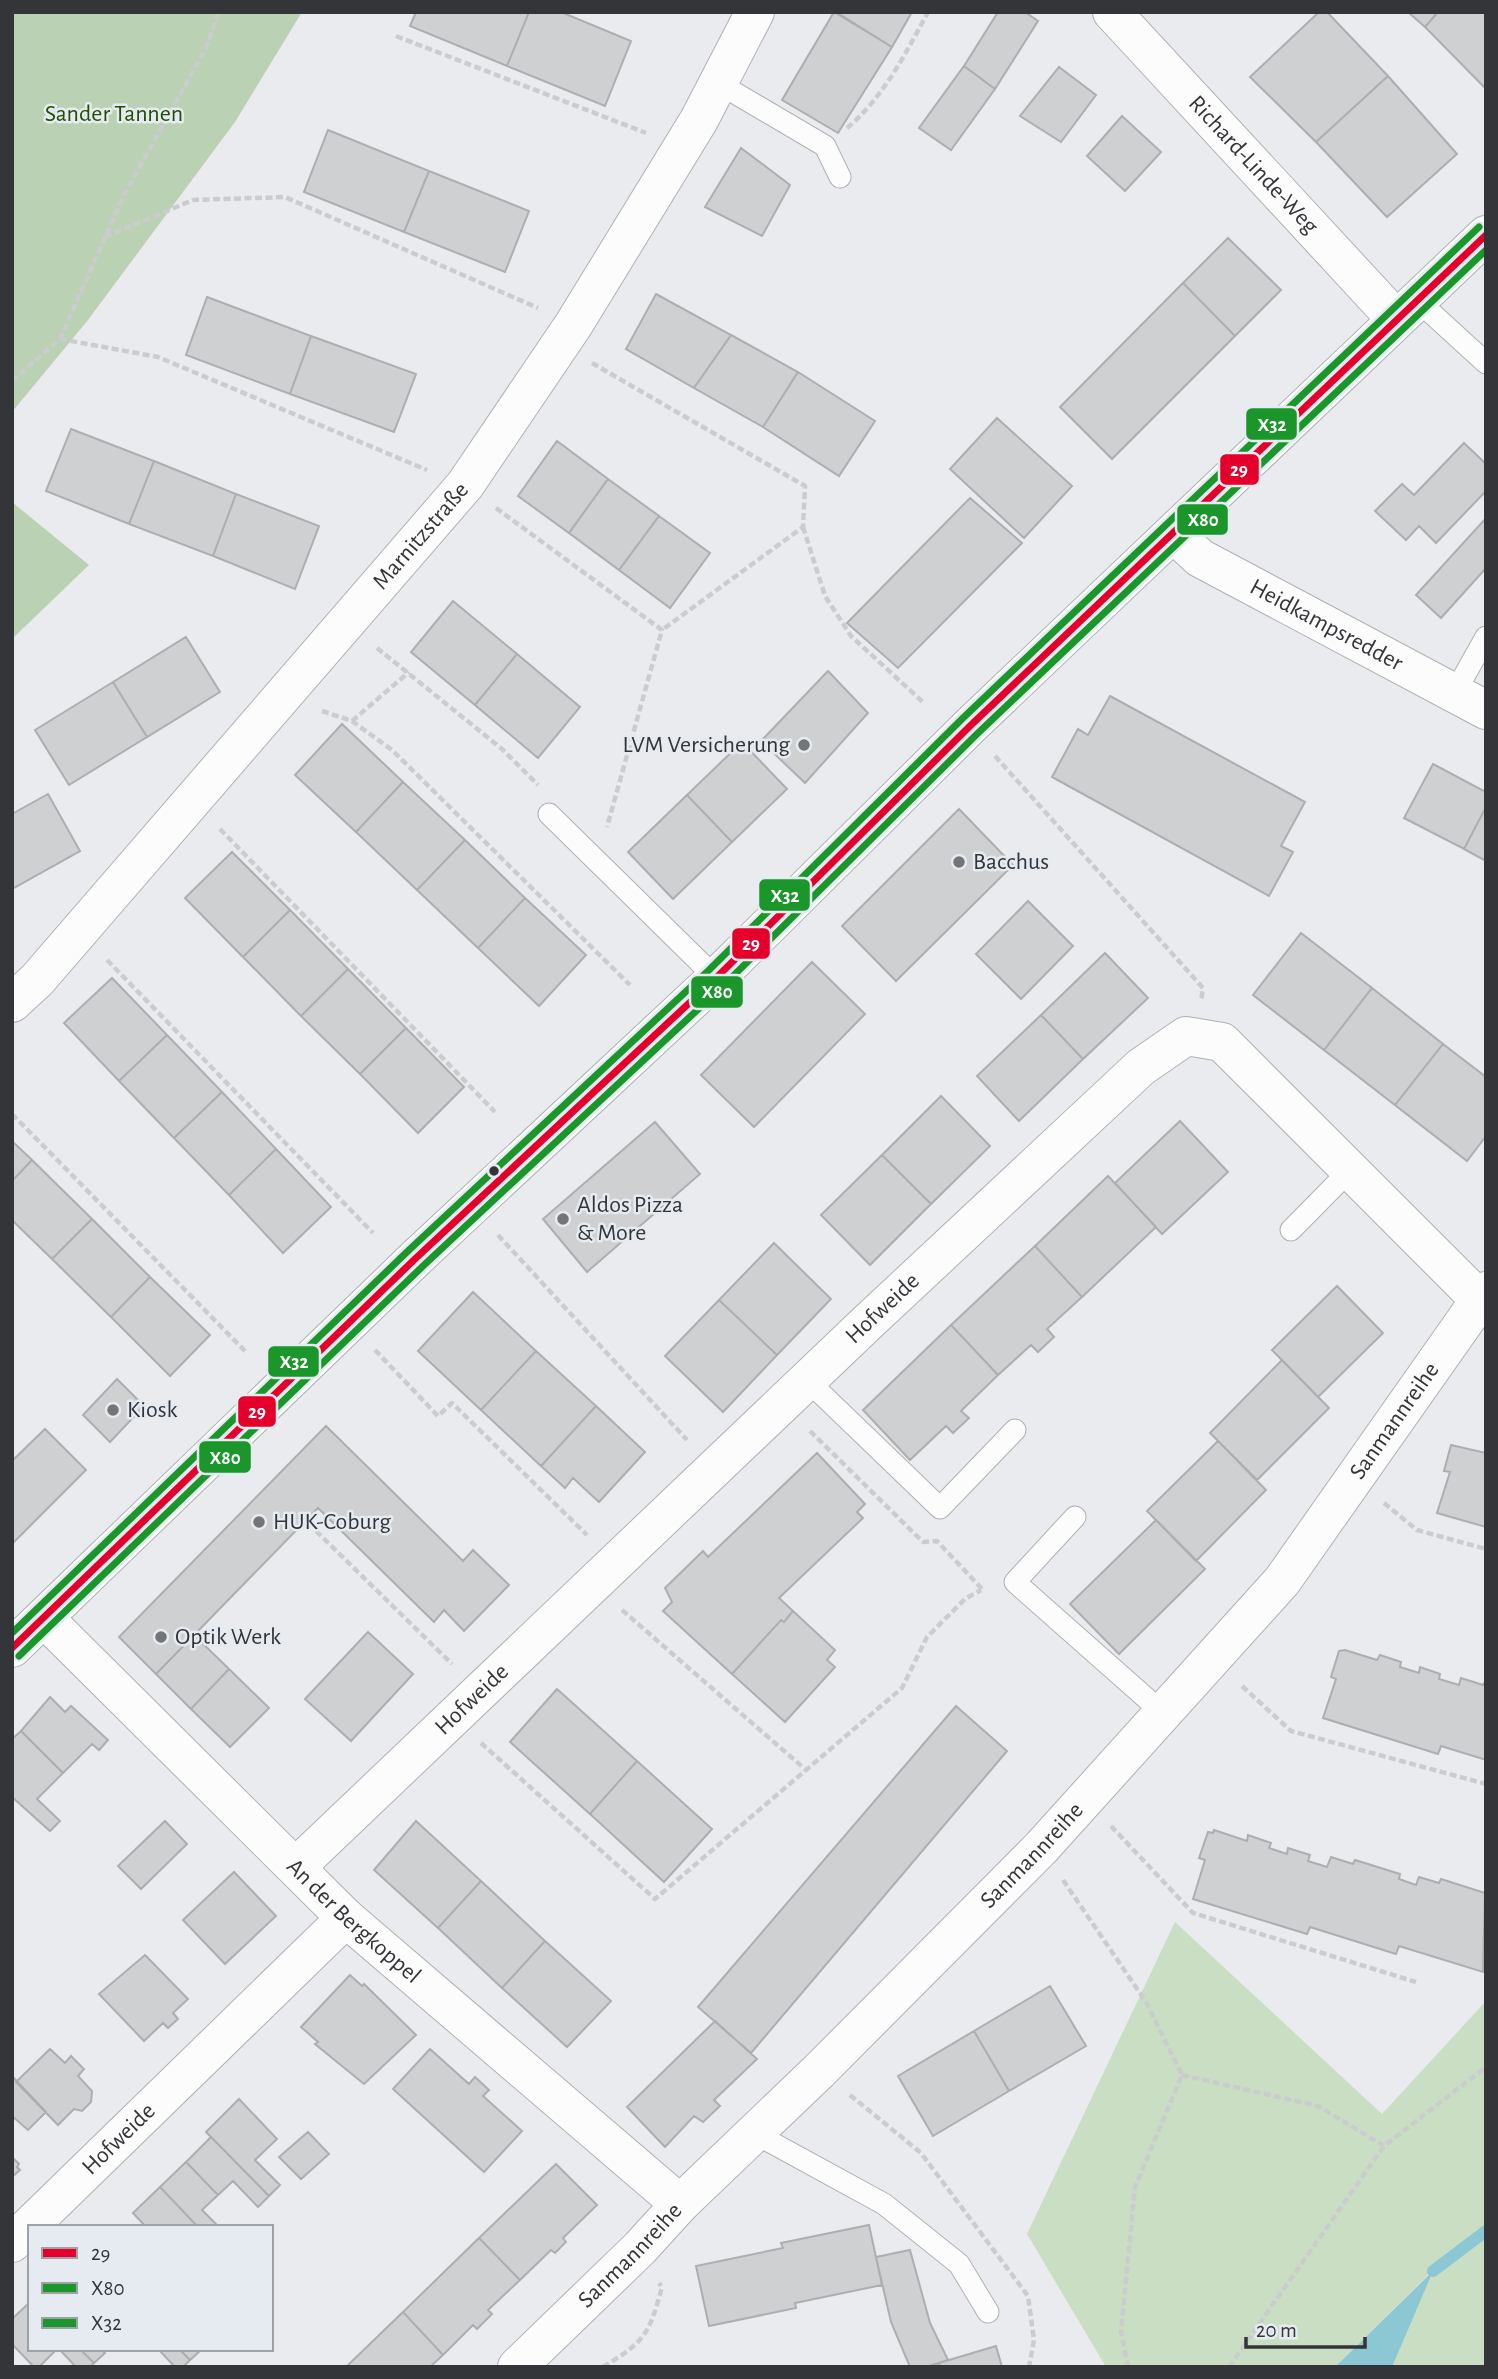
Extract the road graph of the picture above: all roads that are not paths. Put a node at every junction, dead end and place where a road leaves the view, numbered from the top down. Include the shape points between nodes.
1 (755, 12) edge
2 (1112, 12) edge
3 (718, 83) junction
4 (840, 177) dead end
5 (1486, 235) edge
6 (1406, 309) junction
7 (1486, 363) edge
8 (1173, 533) junction
9 (1486, 637) edge
10 (1470, 702) edge
11 (549, 814) road end
12 (716, 978) junction
13 (12, 1003) edge
14 (1350, 1170) junction
15 (1291, 1230) dead end
16 (1483, 1296) edge
17 (794, 1392) junction
18 (1015, 1430) dead end
19 (1075, 1517) dead end
20 (45, 1619) junction
21 (12, 1648) edge
22 (1163, 1713) junction
23 (296, 1867) junction
24 (346, 1918) junction
25 (754, 2133) junction
26 (680, 2204) junction
27 (30, 2225) edge
28 (28, 2227) edge
29 (12, 2243) edge
30 (988, 2312) dead end
31 (517, 2367) edge

1 - 3 street, Marnitzstraße
2 - 6 street, Richard-Linde-Weg
3 - 4 lane via 825,146
3 - 13 street, Marnitzstraße via 567,335 465,485
5 - 6 street
6 - 7 lane
6 - 8 street
8 - 10 street, Heidkampsredder via 1200,558
8 - 12 street
9 - 10 lane
11 - 12 lane
12 - 20 street via 472,1206
14 - 15 lane
14 - 16 street
14 - 17 street, Hofweide via 1222,1042 1186,1036 1141,1068
16 - 22 street, Sanmannreihe via 1282,1581
17 - 18 lane via 940,1508
17 - 23 street, Hofweide
19 - 22 lane via 1015,1582
20 - 21 street
20 - 23 street, An der Bergkoppel
22 - 25 street, Sanmannreihe via 1041,1848
23 - 24 street, An der Bergkoppel
24 - 26 street, An der Bergkoppel
24 - 27 street, Hofweide
25 - 26 street, Sanmannreihe
25 - 30 lane via 884,2204 959,2264
26 - 31 street, Sanmannreihe
28 - 29 street, Hofweide

